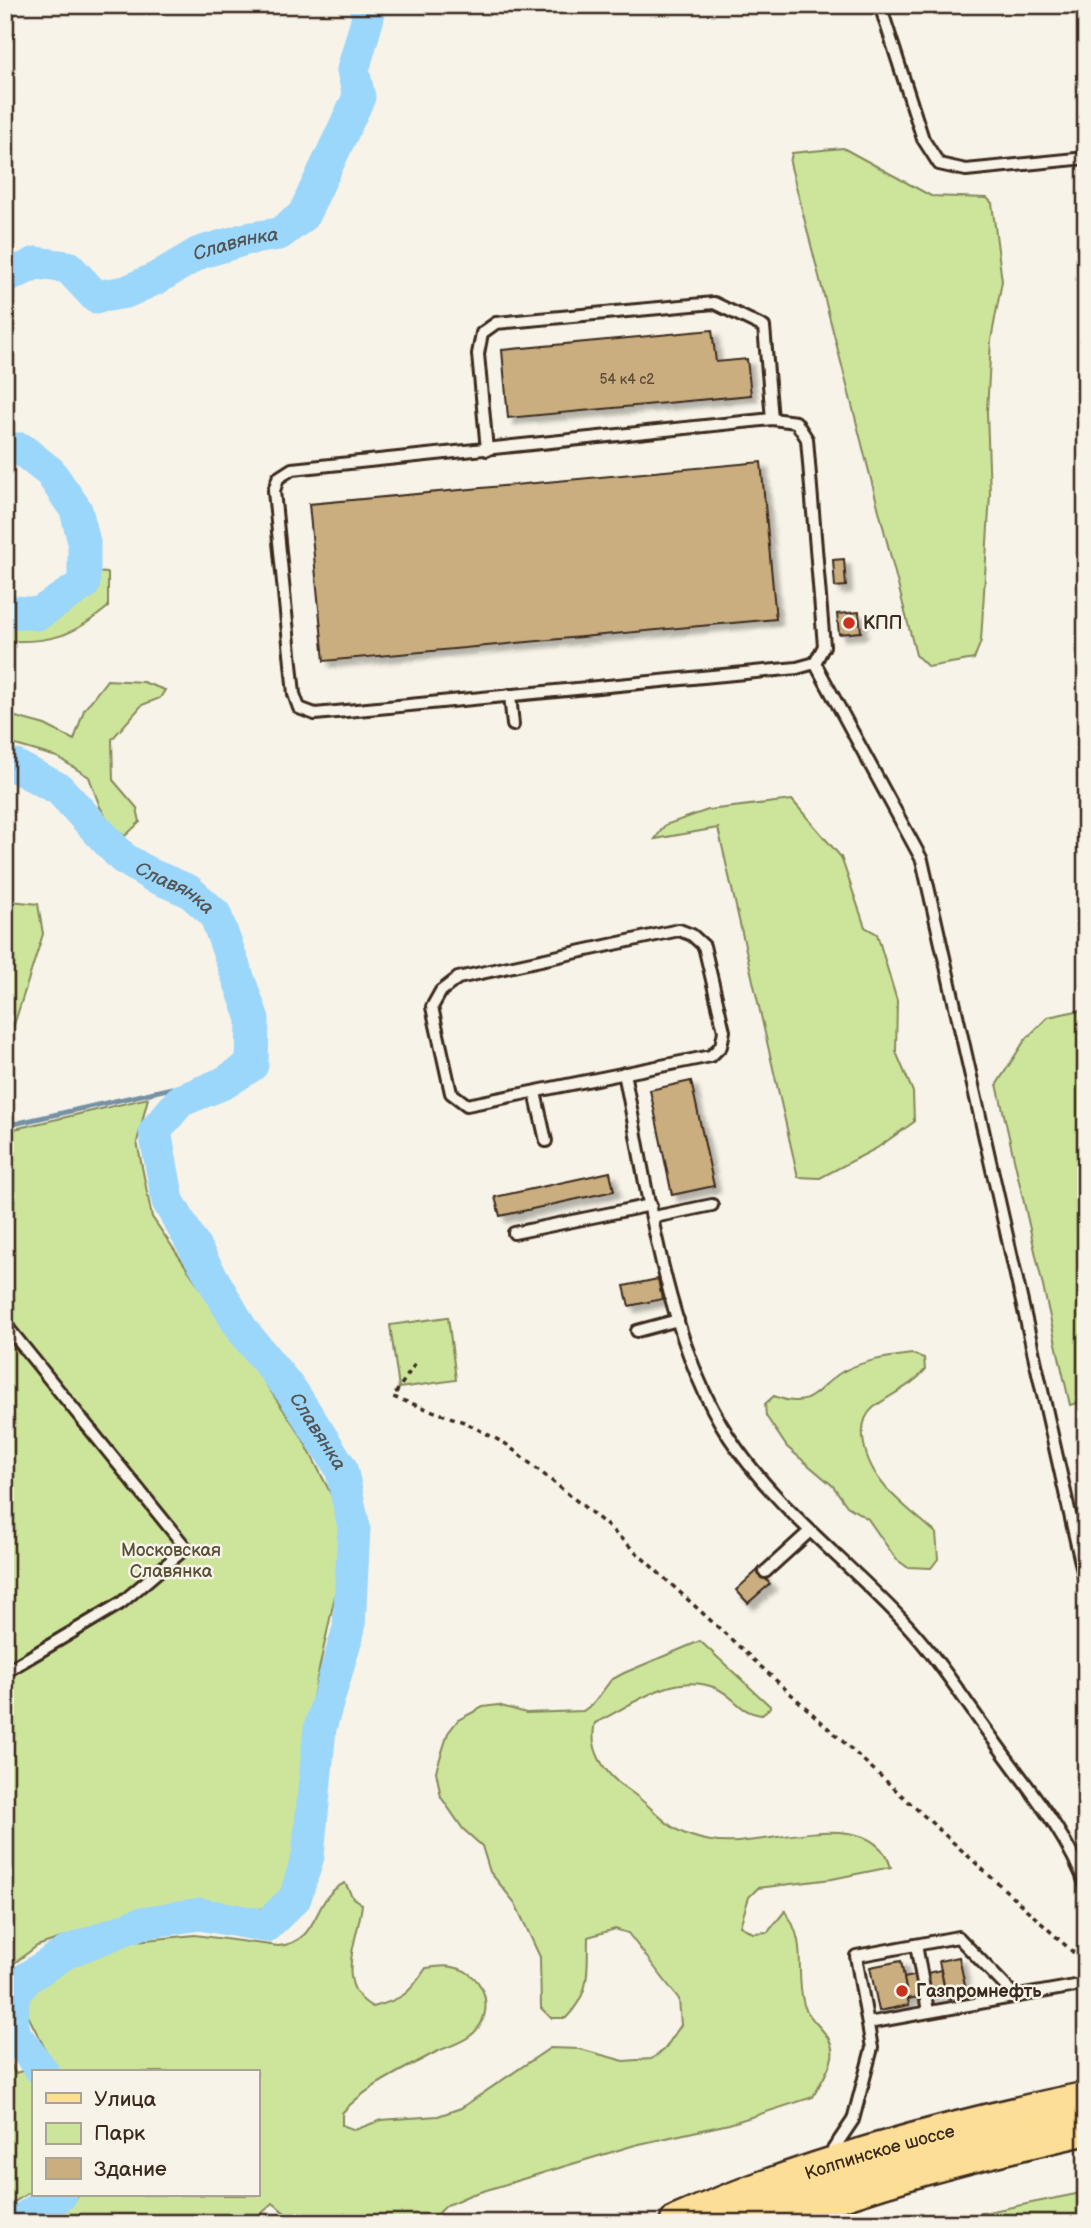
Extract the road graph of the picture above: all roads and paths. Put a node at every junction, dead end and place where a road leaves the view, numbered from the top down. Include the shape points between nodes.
1 (880, 5) edge
2 (1086, 158) edge
3 (772, 419) junction
4 (486, 450) junction
5 (815, 663) junction
6 (510, 695) junction
7 (513, 726) dead end
8 (624, 1073) junction
9 (534, 1092) junction
10 (546, 1142) dead end
11 (652, 1205) junction
12 (712, 1205) dead end
13 (654, 1217) junction
14 (514, 1233) dead end
15 (678, 1320) junction
16 (5, 1324) edge
17 (637, 1331) dead end
18 (415, 1364) dead end
19 (810, 1531) junction
20 (765, 1572) dead end
21 (1086, 1585) edge
22 (5, 1672) edge
23 (1086, 1886) edge
24 (916, 1945) junction
25 (1086, 1964) edge
26 (1086, 1984) edge
27 (1014, 1995) junction
28 (928, 2011) junction
29 (868, 2023) junction
30 (1085, 2106) edge
31 (817, 2170) junction
32 (677, 2223) edge
33 (759, 2223) edge

1 - 2 lane via 923,139 939,164 966,170
3 - 4 lane
3 - 4 lane via 764,327 714,303 496,323 482,333 478,354
3 - 5 lane via 796,422 807,439 824,646
4 - 6 lane via 292,469 278,478 274,491 299,708 314,714
5 - 6 lane
5 - 21 lane via 922,860
6 - 7 lane
8 - 9 lane
8 - 9 lane via 711,1056 721,1046 724,1031 704,946 692,935 679,930 471,975 441,991 432,1007 451,1093 467,1105
8 - 11 lane
9 - 10 lane
11 - 13 lane
11 - 14 lane
12 - 13 lane
13 - 15 lane
15 - 17 lane
15 - 19 lane via 707,1397 727,1433 765,1486
16 - 22 lane via 186,1548 121,1603
18 - 25 path via 393,1396 464,1422 506,1444 592,1514
19 - 20 lane
19 - 23 lane via 907,1625 940,1666 1057,1828
24 - 27 lane via 958,1937
24 - 28 lane
24 - 29 lane via 856,1956
26 - 27 lane
27 - 28 lane
28 - 29 lane
29 - 31 lane via 872,2048 853,2120
30 - 31 main road, Колпинское шоссе via 990,2120
30 - 33 main road, Колпинское шоссе
31 - 32 main road, Колпинское шоссе

